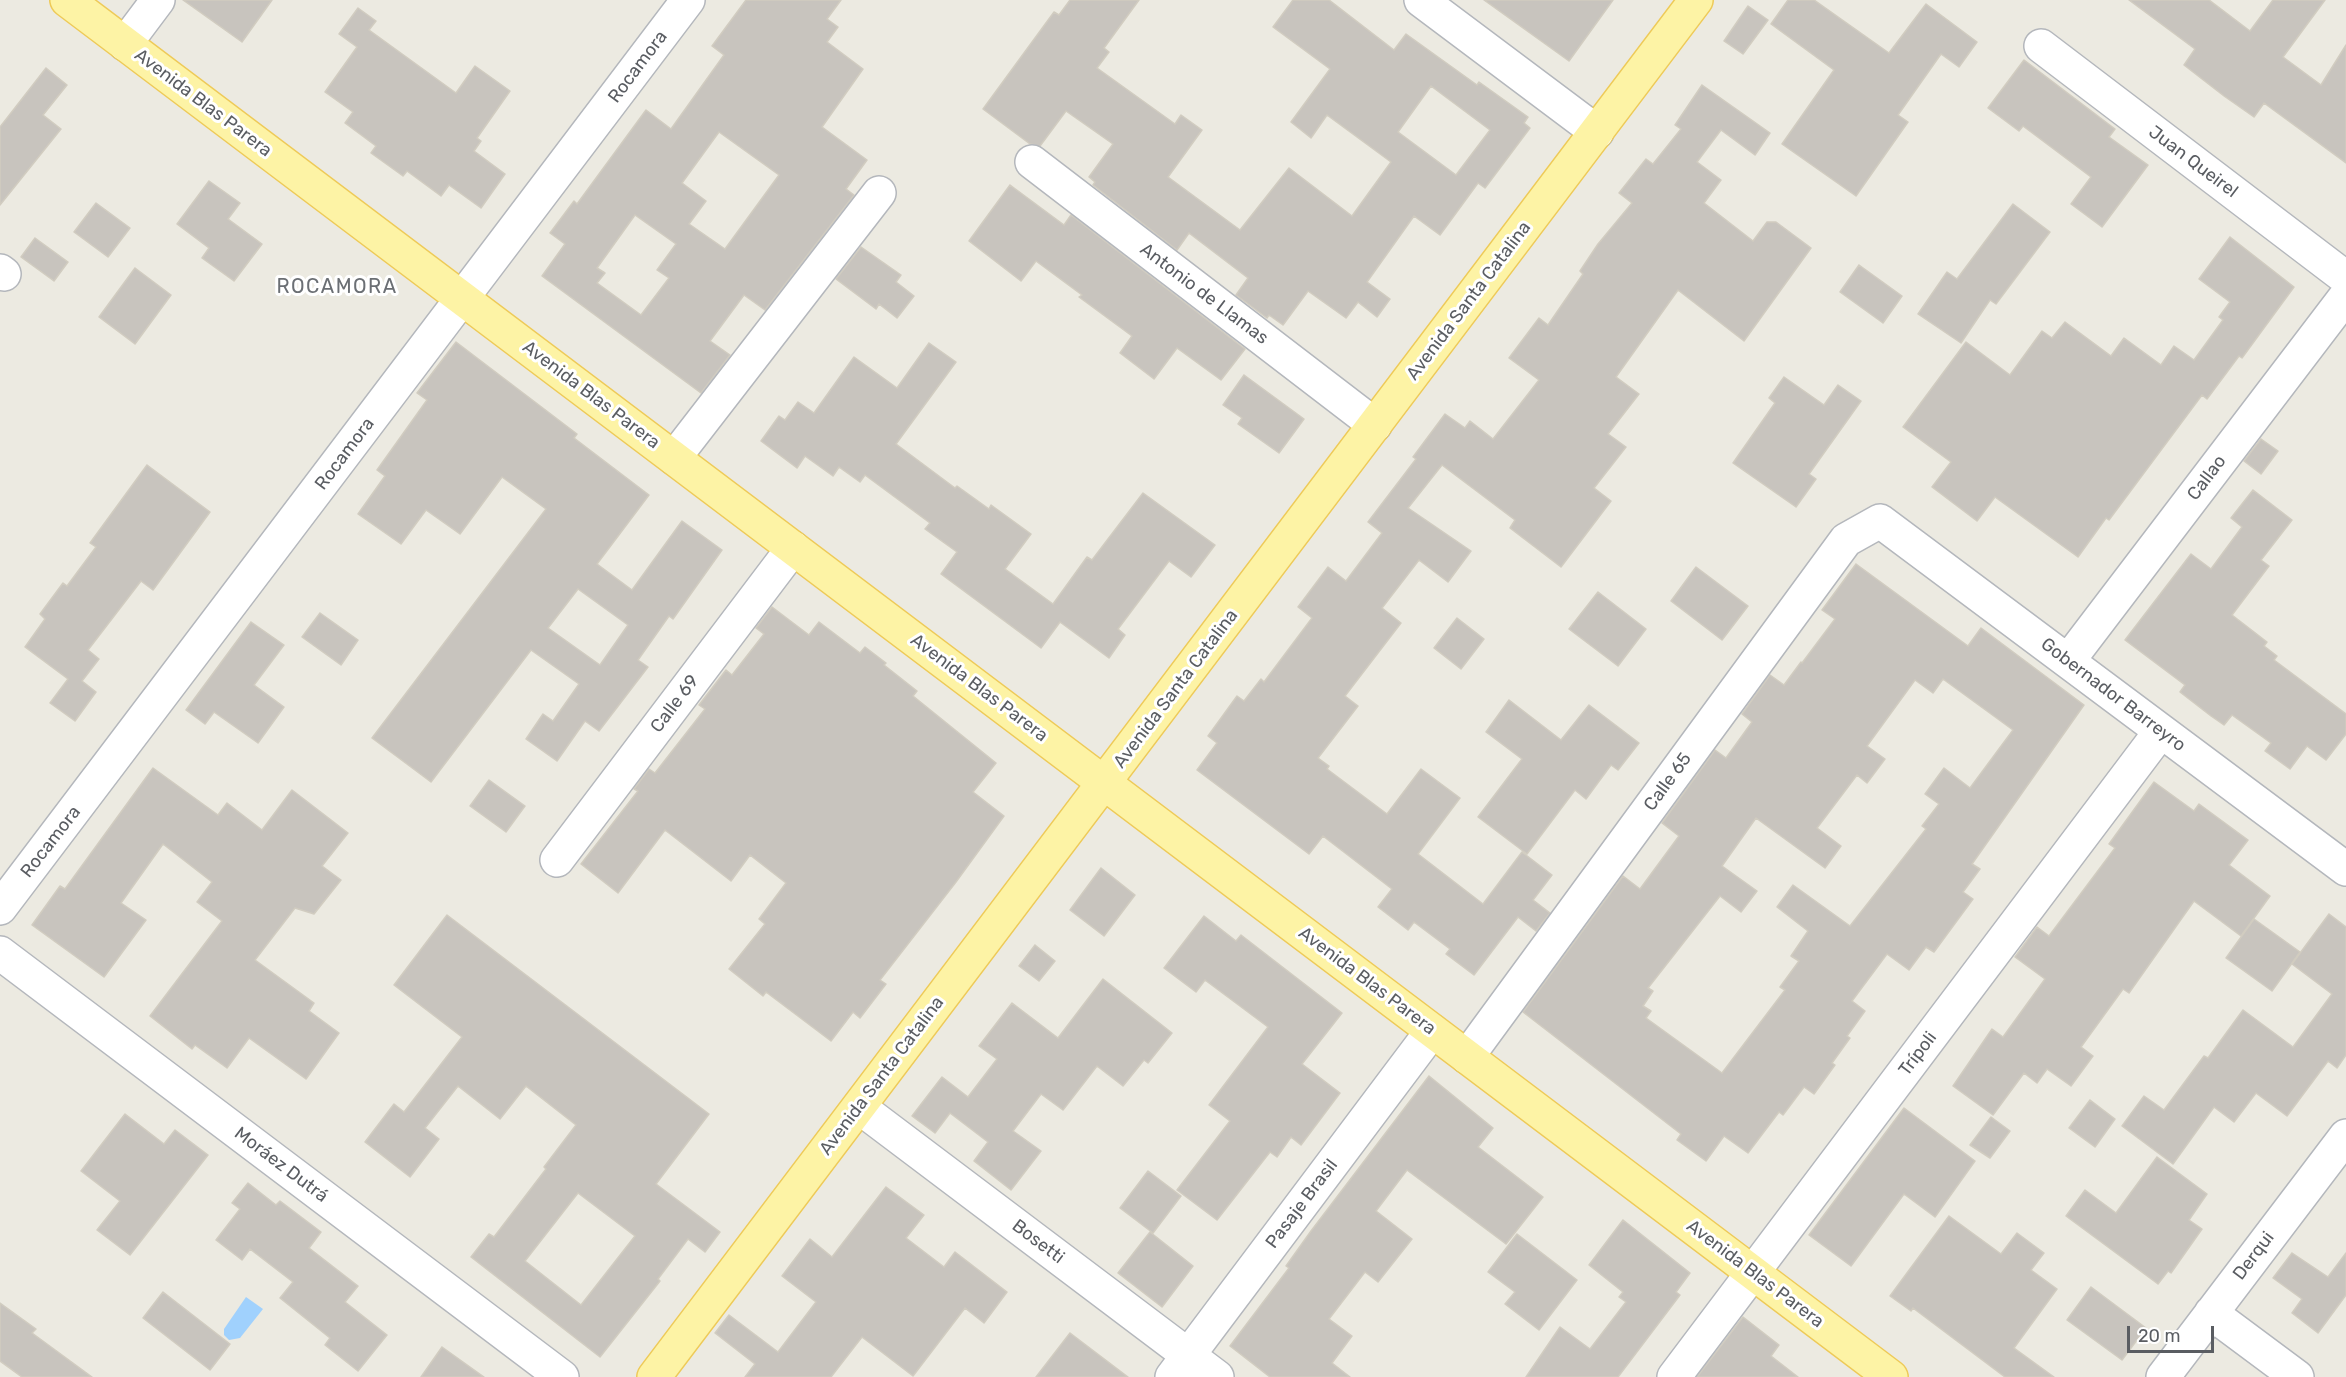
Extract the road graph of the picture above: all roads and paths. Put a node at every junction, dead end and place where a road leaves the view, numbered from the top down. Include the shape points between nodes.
1 (67, 0) edge
2 (158, 0) edge
3 (688, 0) edge
4 (1421, 0) edge
5 (1696, 0) edge
6 (125, 44) junction
7 (2041, 46) dead end
8 (1596, 132) junction
9 (1032, 162) dead end
10 (879, 194) dead end
11 (2346, 278) edge
12 (2346, 296) edge
13 (463, 298) junction
14 (1375, 425) junction
15 (674, 458) junction
16 (1880, 521) joint
17 (793, 548) junction
18 (2068, 661) junction
19 (2161, 731) junction
20 (1104, 784) junction
21 (557, 860) dead end
22 (2346, 869) edge
23 (0, 908) edge
24 (0, 953) edge
25 (1432, 1031) junction
26 (1467, 1057) junction
27 (859, 1107) junction
28 (2346, 1136) edge
29 (1753, 1273) junction
30 (2211, 1313) junction
31 (1180, 1366) edge
32 (562, 1377) edge
33 (654, 1377) edge
34 (1217, 1377) edge
35 (1674, 1377) edge
36 (1891, 1377) edge
37 (2163, 1377) edge
38 (2297, 1377) edge

1 - 6 main road, Avenida Blas Parera
2 - 6 street
3 - 13 street, Rocamora
4 - 8 street
5 - 8 main road, Avenida Santa Catalina
6 - 13 main road, Avenida Blas Parera
7 - 11 street, Juan Queirel
8 - 14 main road, Avenida Santa Catalina
9 - 14 street, Antonio de Llamas
10 - 15 street
12 - 18 street, Callao
13 - 15 main road, Avenida Blas Parera
13 - 23 street, Rocamora
14 - 20 main road, Avenida Santa Catalina
15 - 17 main road, Avenida Blas Parera
16 - 18 street, Gobernador Barreyro
16 - 26 street, Calle 65 via 1845,540
17 - 20 main road, Avenida Blas Parera
17 - 21 street, Calle 69
18 - 19 street, Gobernador Barreyro
19 - 22 street, Gobernador Barreyro
19 - 29 street, Trípoli
20 - 25 main road, Avenida Blas Parera
20 - 27 main road, Avenida Santa Catalina
24 - 32 street, Moráez Dutrá
25 - 26 main road, Avenida Blas Parera
25 - 31 street, Pasaje Brasil
26 - 29 main road, Avenida Blas Parera
27 - 31 street, Bosetti
27 - 33 main road, Avenida Santa Catalina
28 - 30 street, Derqui
29 - 35 street, Trípoli
29 - 36 main road, Avenida Blas Parera
30 - 37 street, Derqui
30 - 38 street
31 - 34 street, Bosetti

